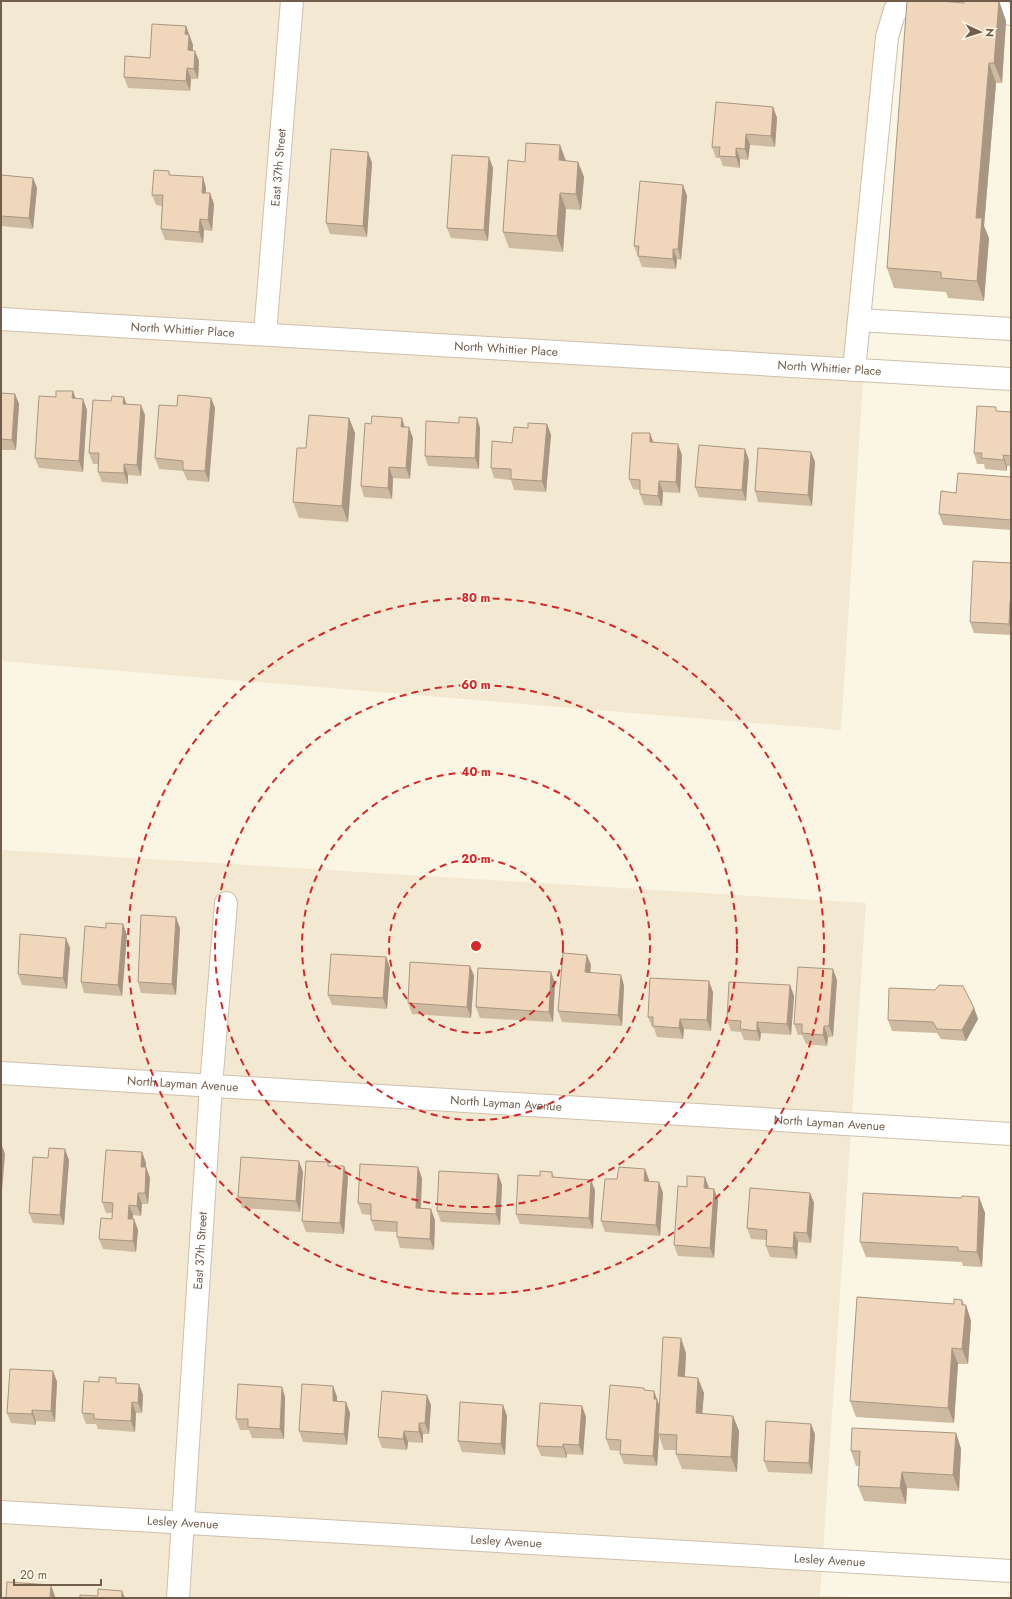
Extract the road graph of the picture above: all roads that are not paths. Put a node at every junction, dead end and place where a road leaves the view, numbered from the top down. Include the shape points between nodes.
1 (292, 1) edge
2 (1011, 14) edge
3 (1, 319) edge
4 (859, 320) junction
5 (1011, 329) edge
6 (265, 334) junction
7 (854, 370) junction
8 (1011, 379) edge
9 (226, 903) dead end
10 (1, 1073) edge
11 (211, 1086) junction
12 (1011, 1134) edge
13 (1, 1512) edge
14 (183, 1523) junction
15 (1011, 1571) edge
16 (178, 1598) edge

1 - 6 street, East 37th Street
2 - 4 street via 970,7 914,4 895,10 887,37
3 - 6 street, North Whittier Place
4 - 5 street
4 - 7 street
6 - 7 street, North Whittier Place
7 - 8 street, North Whittier Place
9 - 11 street, East 37th Street
10 - 11 street, North Layman Avenue
11 - 12 street, North Layman Avenue
11 - 14 street, East 37th Street
13 - 14 street, Lesley Avenue
14 - 15 street, Lesley Avenue
14 - 16 street, East 37th Street

